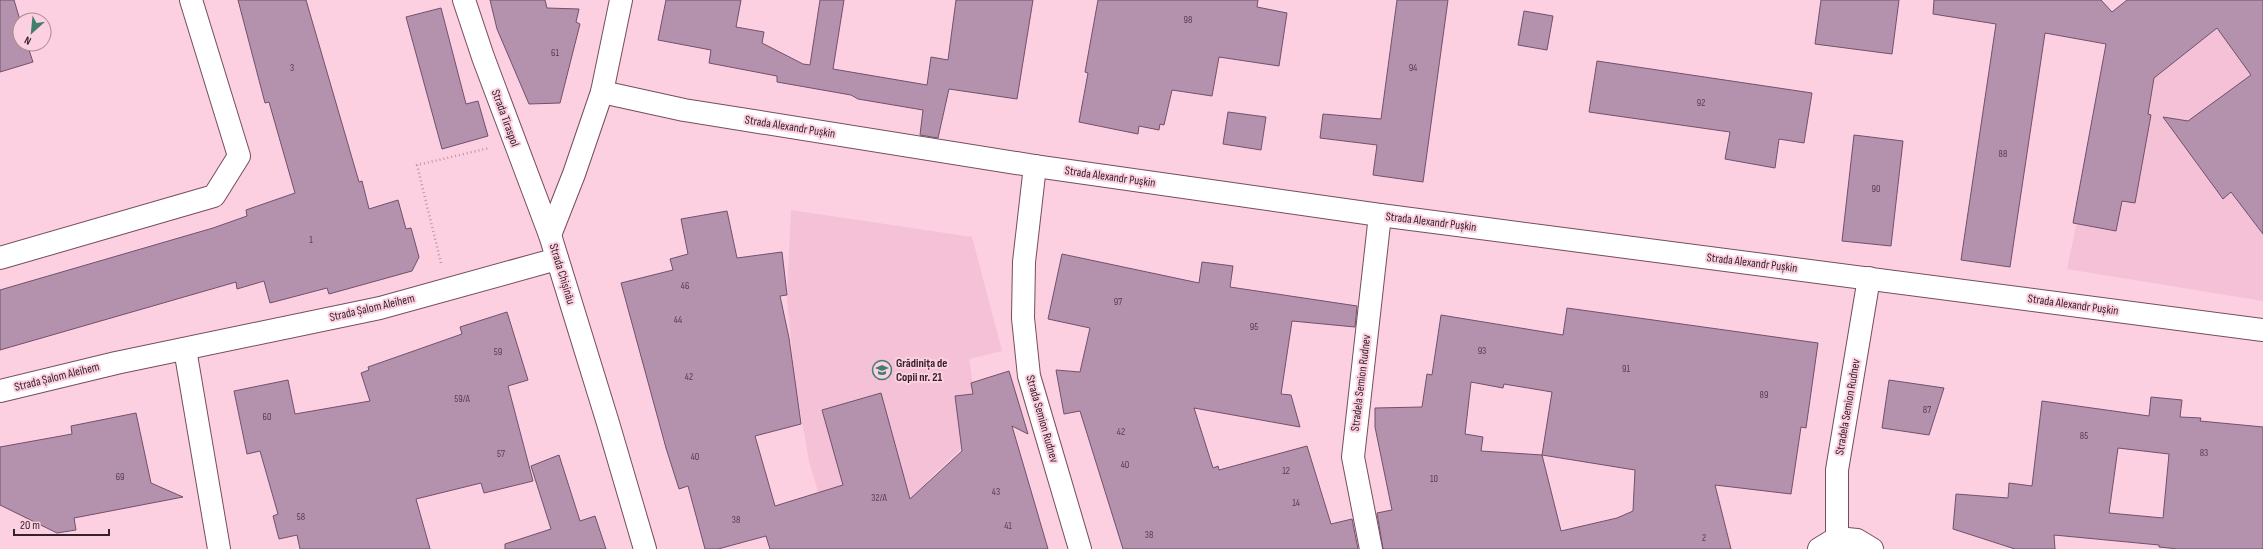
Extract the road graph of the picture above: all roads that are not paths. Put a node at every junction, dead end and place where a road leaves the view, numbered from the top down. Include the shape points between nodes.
1 (191, 0) edge
2 (464, 0) edge
3 (621, 0) edge
4 (602, 92) junction
5 (1035, 166) junction
6 (1380, 215) junction
7 (550, 235) junction
8 (0, 258) edge
9 (557, 259) junction
10 (1869, 278) junction
11 (2263, 330) edge
12 (185, 349) junction
13 (0, 391) edge
14 (1837, 538) junction
15 (219, 549) edge
16 (645, 549) edge
17 (1080, 549) edge
18 (1371, 549) edge
19 (1819, 549) edge
20 (1872, 549) edge

1 - 8 street via 239,156 214,196
2 - 7 street, Strada Tiraspol via 514,143
3 - 4 street, Strada Chișinău
4 - 5 street, Strada Alexandr Pușkin via 684,110
4 - 7 street, Strada Chișinău
5 - 6 street, Strada Alexandr Pușkin
5 - 17 street, Strada Semion Rudnev via 1024,262 1023,318 1029,376
6 - 10 street, Strada Alexandr Pușkin
6 - 18 street, Stradela Semion Rudnev via 1353,457
7 - 9 street, Strada Chișinău
9 - 12 street, Strada Șalom Aleihem via 380,308
9 - 16 street, Strada Chișinău
10 - 11 street, Strada Alexandr Pușkin
10 - 14 street, Stradela Semion Rudnev via 1837,470
12 - 13 street, Strada Șalom Aleihem
12 - 15 street
14 - 19 street
14 - 20 street via 1857,540

